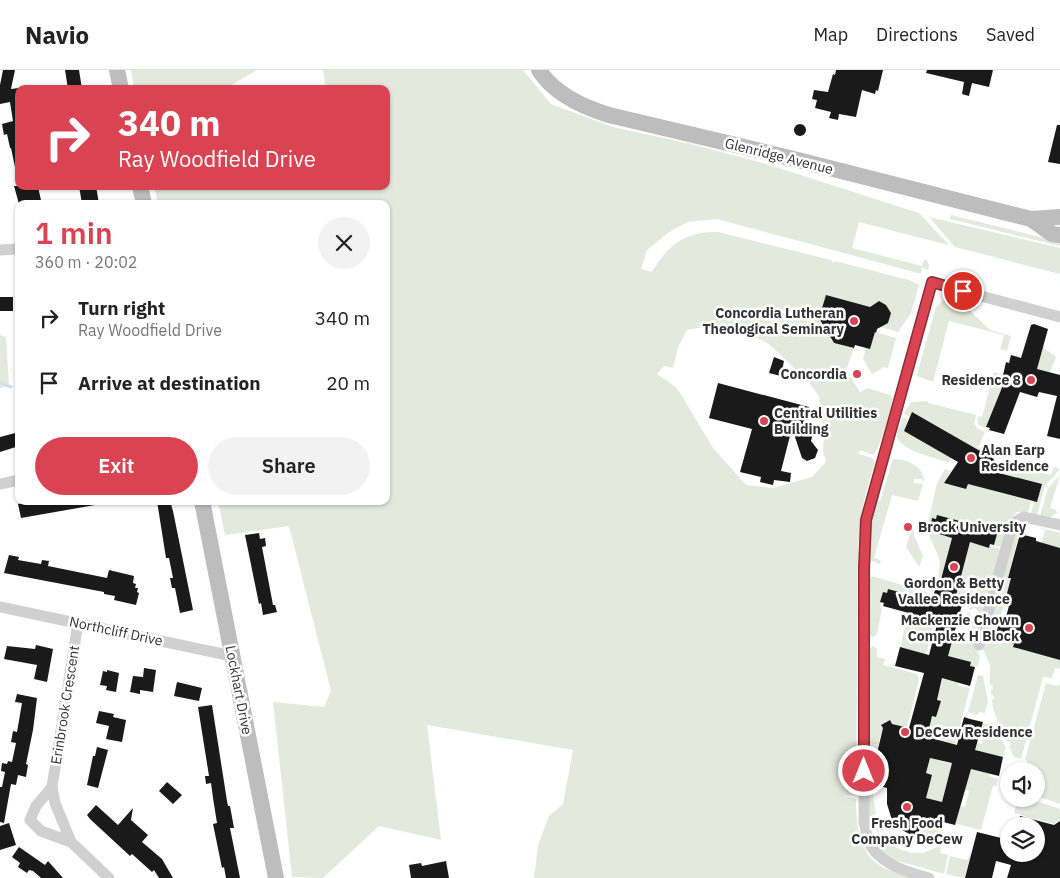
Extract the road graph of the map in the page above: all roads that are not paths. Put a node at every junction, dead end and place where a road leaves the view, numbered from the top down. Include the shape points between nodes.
1 (117, 70) edge
2 (539, 70) edge
3 (120, 85) edge
4 (1060, 217) edge
5 (1031, 219) junction
6 (1060, 235) edge
7 (15, 249) edge
8 (0, 250) edge
9 (1060, 317) edge
10 (15, 481) edge
11 (0, 484) edge
12 (203, 505) edge
13 (1058, 524) edge
14 (0, 607) edge
15 (78, 623) junction
16 (979, 645) dead end
17 (232, 656) junction
18 (52, 787) junction
19 (71, 842) junction
20 (109, 878) edge
21 (276, 878) edge
22 (929, 878) edge

1 - 3 main road
2 - 5 main road, Glenridge Avenue via 573,101 602,113
4 - 5 main road, Glenridge Avenue
5 - 6 main road, Glenridge Avenue via 1052,234
7 - 8 street
9 - 22 street via 932,282 866,520 864,822 869,842 878,856
10 - 11 street
12 - 17 main road, Lockhart Drive
13 - 16 street via 1024,517 1013,523
14 - 15 street, Northcliff Drive
15 - 17 street, Northcliff Drive
15 - 18 street, Erinbrook Crescent
17 - 21 main road, Lockhart Drive
18 - 19 street, Erinbrook Crescent
18 - 19 street, Erinbrook Crescent via 36,806 30,820 41,831
19 - 20 street, Erinbrook Crescent

